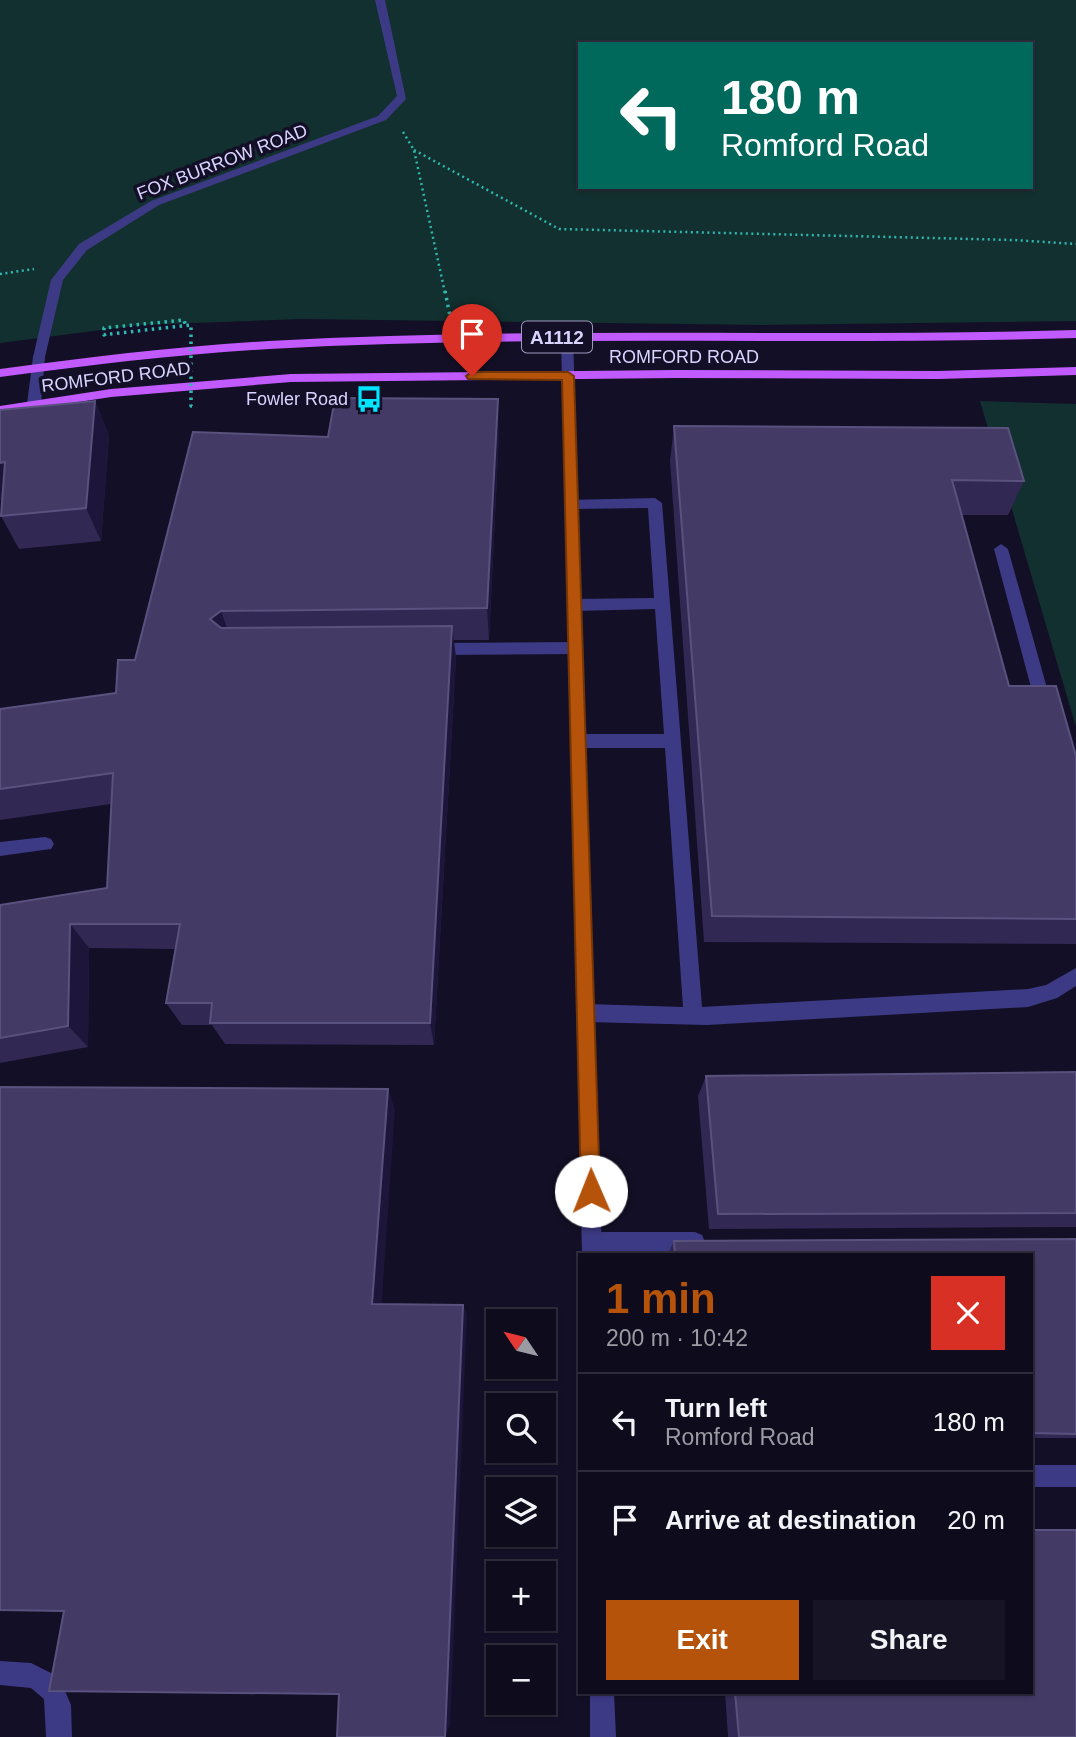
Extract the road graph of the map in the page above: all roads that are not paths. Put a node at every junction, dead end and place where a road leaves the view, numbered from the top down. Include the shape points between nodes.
1 (380, 0) edge
2 (1076, 334) edge
3 (566, 337) junction
4 (38, 367) junction
5 (1076, 371) edge
6 (0, 373) edge
7 (568, 376) junction
8 (34, 404) junction
9 (0, 410) edge
10 (572, 504) junction
11 (1001, 549) dead end
12 (662, 603) junction
13 (575, 605) junction
14 (576, 648) junction
15 (411, 649) edge
16 (1047, 718) edge
17 (579, 741) junction
18 (673, 741) junction
19 (45, 844) dead end
20 (0, 849) edge
21 (1076, 976) edge
22 (587, 1013) junction
23 (693, 1015) junction
24 (713, 1242) edge
25 (592, 1248) edge
26 (1033, 1476) edge
27 (1076, 1476) edge
28 (0, 1673) edge
29 (602, 1694) edge
30 (59, 1737) edge
31 (603, 1737) edge

1 - 4 street, FOX BURROW ROAD via 402,97 382,118 155,204 83,247 57,280
2 - 3 main road, ROMFORD ROAD / A1112 via 992,338
3 - 4 main road, ROMFORD ROAD / A1112 via 281,345
3 - 7 street
4 - 6 main road, ROMFORD ROAD / A1112
4 - 8 street, FOX BURROW ROAD
5 - 7 main road, ROMFORD ROAD / A1112
7 - 8 main road, ROMFORD ROAD / A1112 via 291,378
7 - 10 street
8 - 9 main road, ROMFORD ROAD / A1112
10 - 12 street via 655,503
10 - 13 street
11 - 16 street
12 - 13 street
12 - 18 street
13 - 14 street
14 - 15 street
14 - 17 street
17 - 18 street
17 - 22 street
18 - 23 street
19 - 20 street
21 - 23 street via 1050,992 1028,998
22 - 23 street
22 - 25 street
24 - 25 street
26 - 27 street
28 - 30 street via 24,1672 45,1679 56,1695
29 - 31 street

